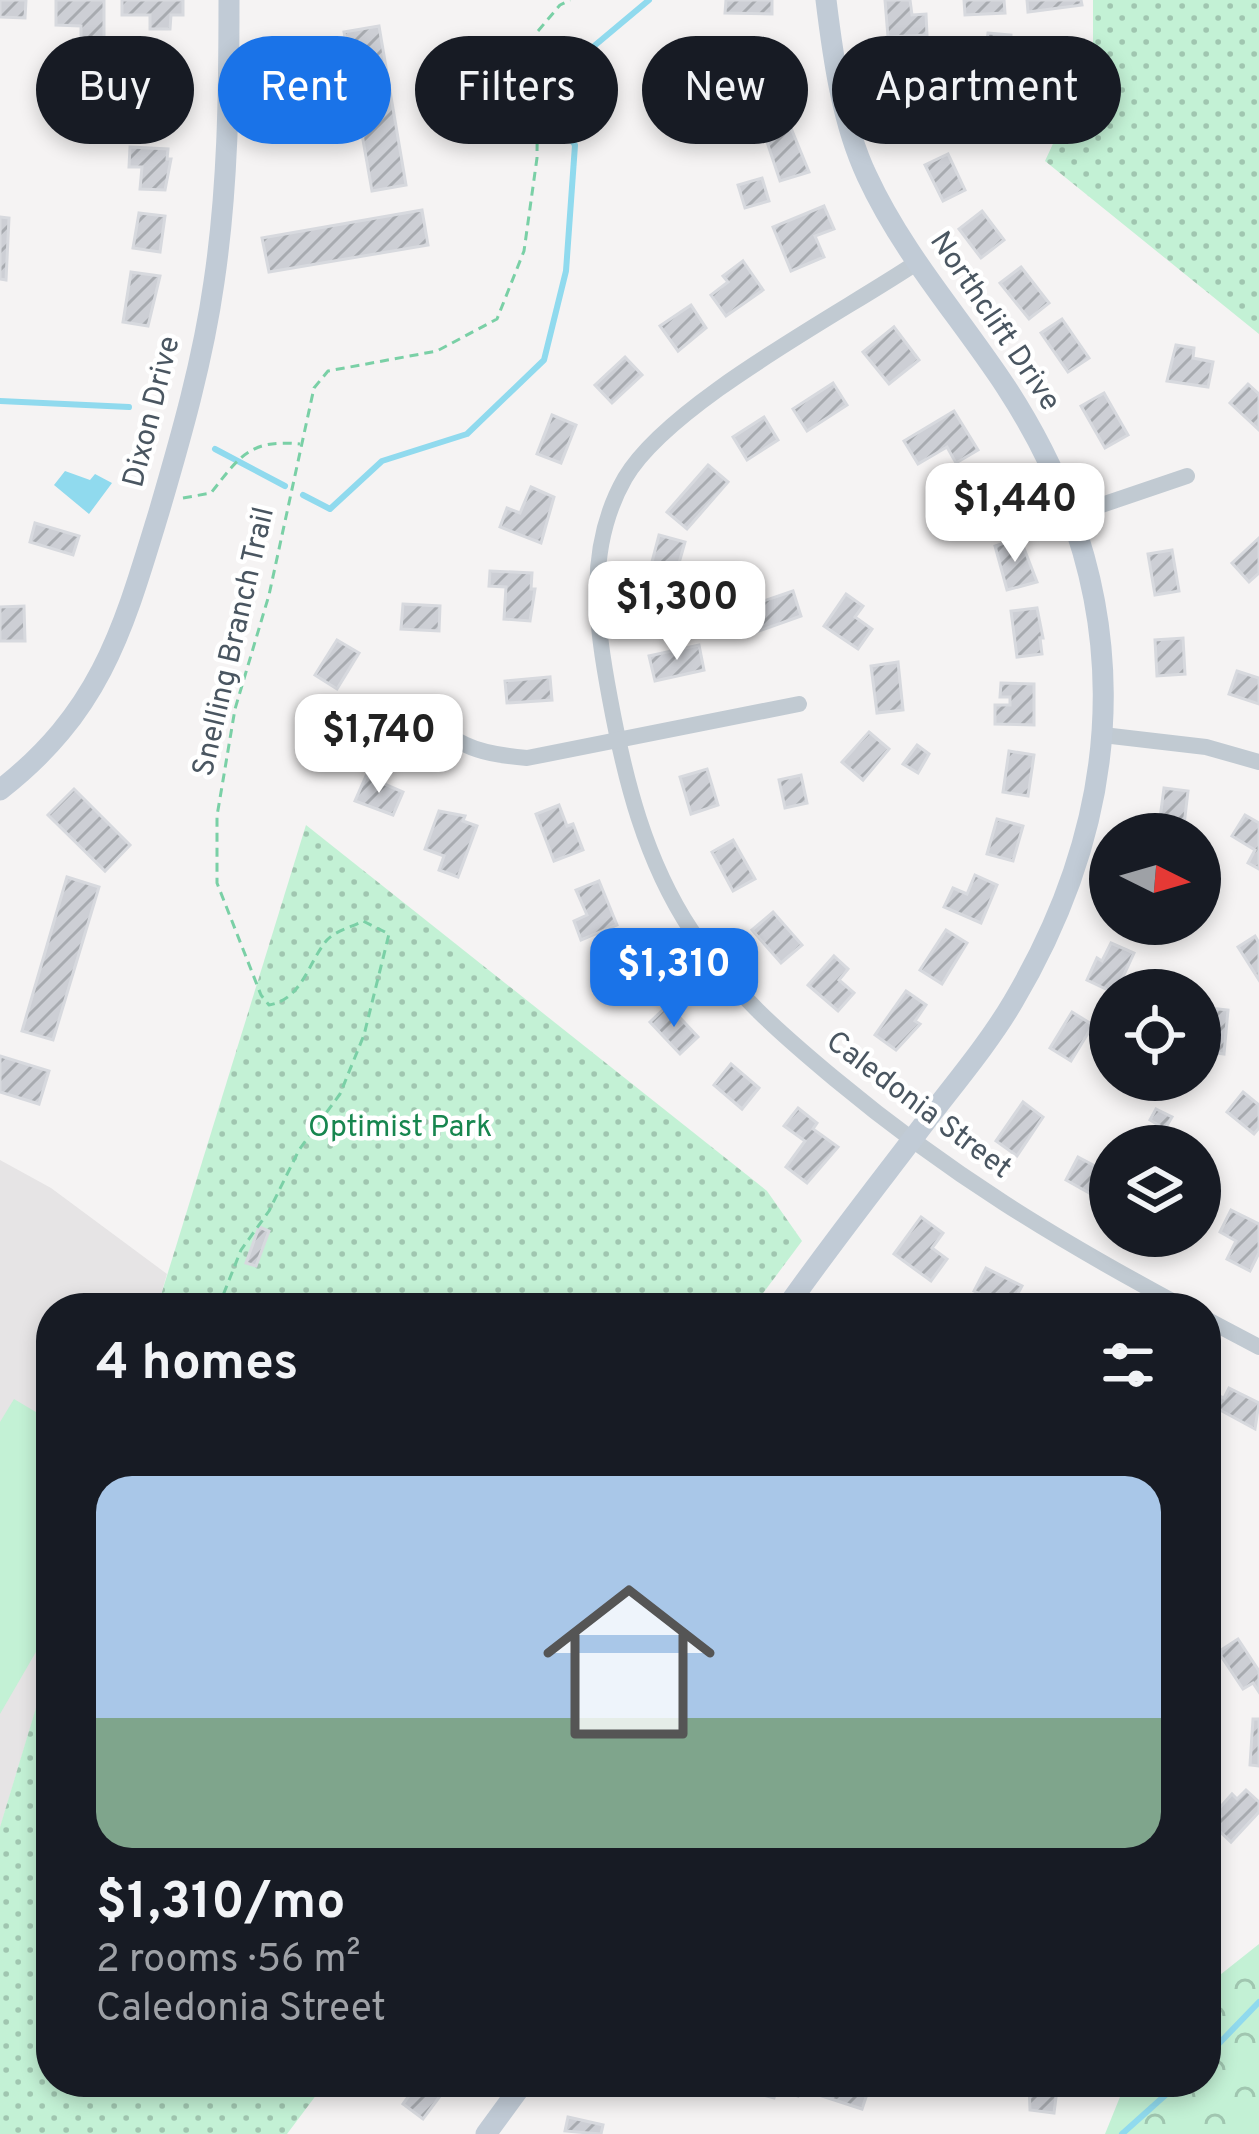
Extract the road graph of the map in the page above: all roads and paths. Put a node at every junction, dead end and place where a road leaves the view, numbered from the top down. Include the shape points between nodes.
1 (229, 0) edge
2 (570, 0) edge
3 (826, 0) edge
4 (916, 263) junction
5 (302, 444) junction
6 (1187, 476) dead end
7 (164, 494) junction
8 (1072, 515) junction
9 (799, 704) dead end
10 (414, 706) dead end
11 (1103, 735) junction
12 (618, 741) junction
13 (1259, 762) edge
14 (0, 790) edge
15 (912, 1140) junction
16 (224, 1293) edge
17 (797, 1293) edge
18 (1158, 1293) edge
19 (1221, 1327) edge
20 (1259, 1347) edge
21 (513, 2097) edge
22 (486, 2134) edge

1 - 7 street, Dixon Drive via 216,265
2 - 5 path, Snelling Branch Trail via 538,31 537,158 524,250 497,319 437,350 328,371 314,388
3 - 4 street, Northclift Drive via 866,174
4 - 8 street, Northclift Drive via 1006,387
4 - 12 street, Caledonia Street via 711,395 646,448 623,481 597,554 596,612
5 - 7 path via 251,448 211,494
5 - 16 path, Snelling Branch Trail via 236,709 217,816 217,883 269,1005 282,1003 308,975 329,938 363,922 389,934 340,1094 299,1150
6 - 8 street
7 - 14 street, Dixon Drive via 109,660 52,746
8 - 11 street, Northclift Drive via 1101,630
9 - 12 street
10 - 12 street via 458,744 488,755 527,758
11 - 13 street
11 - 15 street, Northclift Drive via 1084,839 1043,947 1011,1005
12 - 15 street, Caledonia Street via 665,885 735,992
15 - 17 street, Northclift Drive
15 - 18 street, Caledonia Street via 1028,1222
19 - 20 street
21 - 22 street

